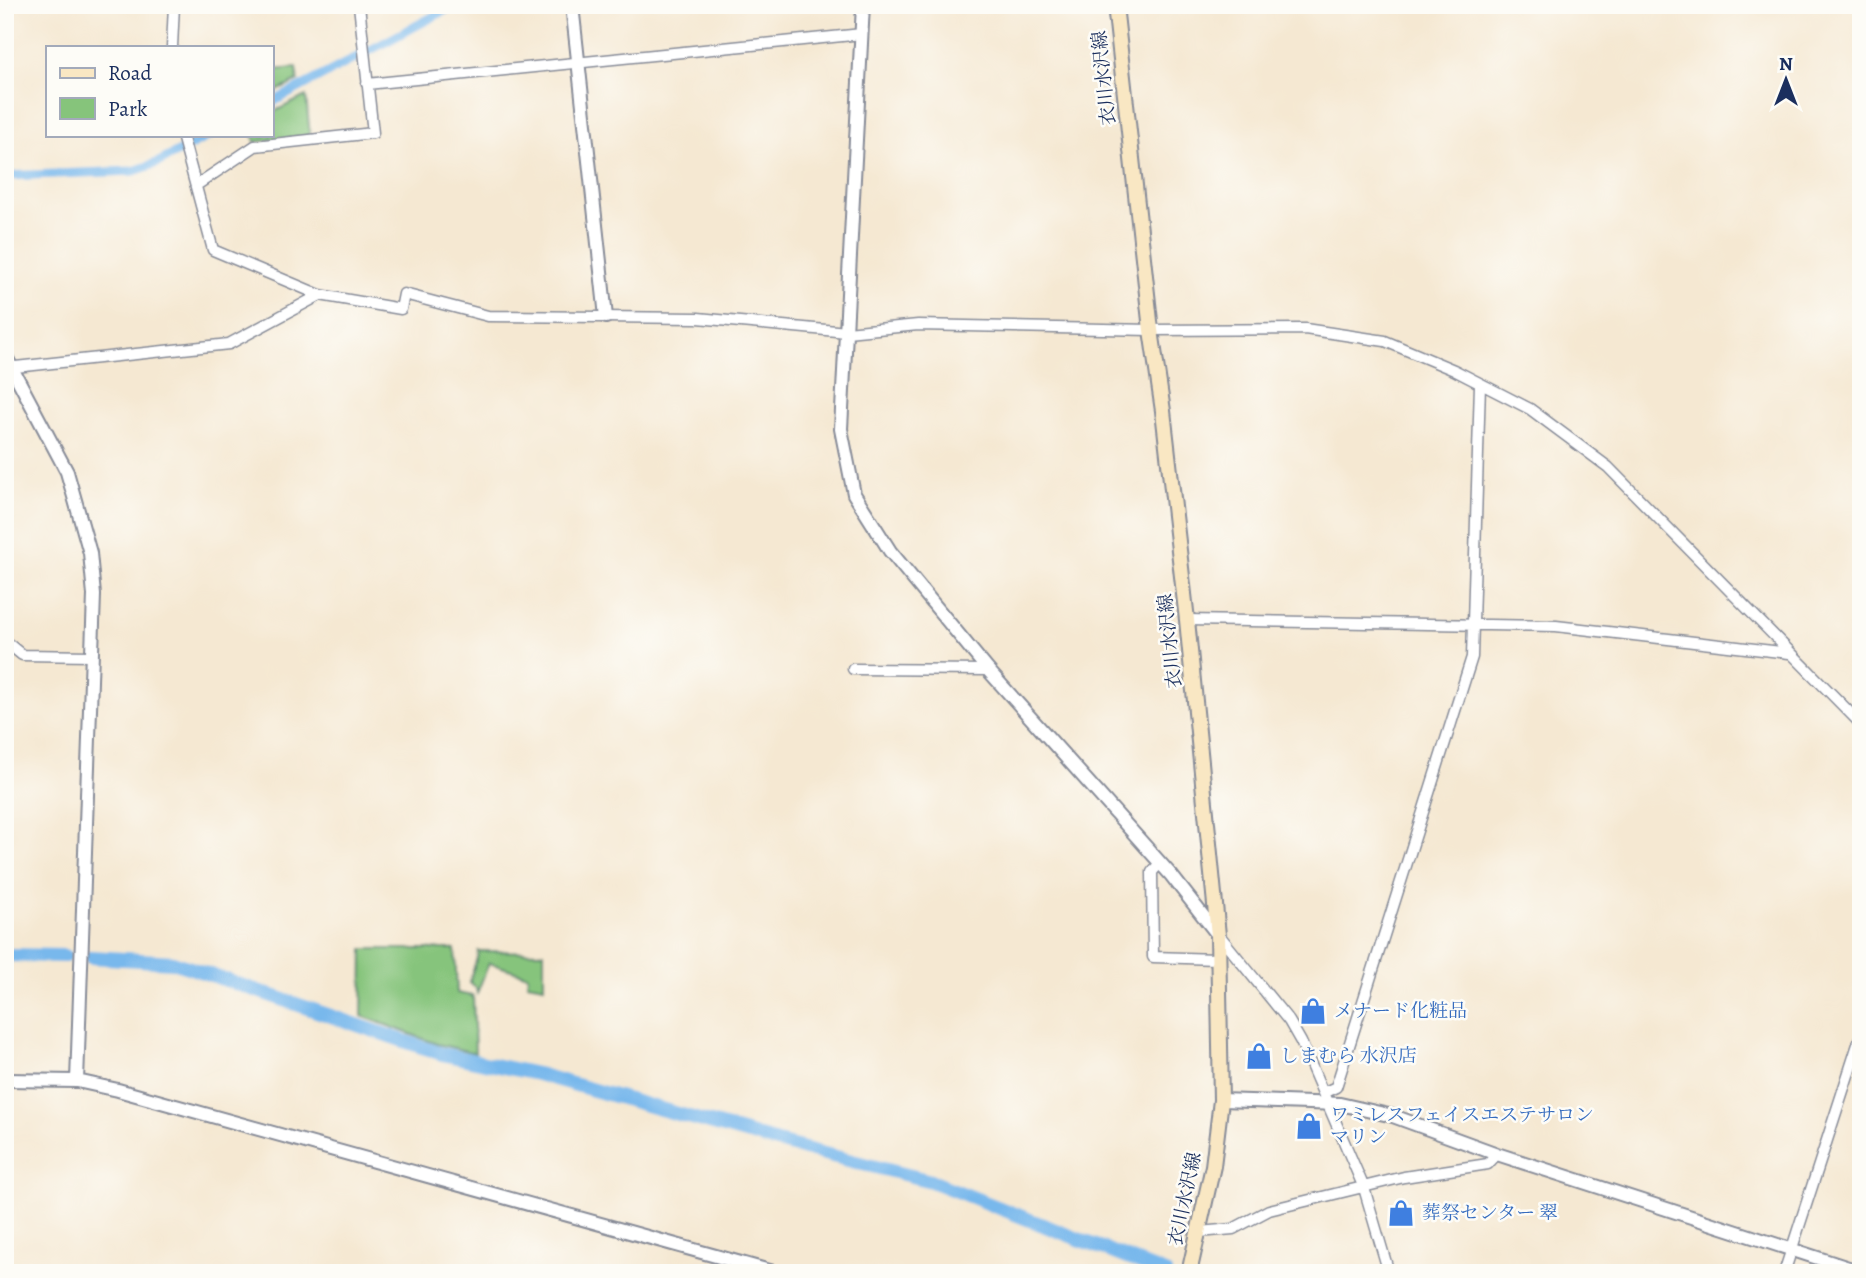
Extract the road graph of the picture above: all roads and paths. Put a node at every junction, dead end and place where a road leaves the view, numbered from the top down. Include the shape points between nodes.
1 (174, 5) edge
2 (359, 5) edge
3 (572, 5) edge
4 (863, 5) edge
5 (1115, 5) edge
6 (862, 34) junction
7 (172, 46) edge
8 (578, 62) junction
9 (367, 84) junction
10 (185, 144) edge
11 (198, 184) junction
12 (320, 295) junction
13 (606, 317) junction
14 (1151, 330) junction
15 (847, 332) junction
16 (7, 363) edge
17 (1480, 384) junction
18 (1187, 620) junction
19 (1473, 624) junction
20 (5, 641) edge
21 (1790, 653) junction
22 (92, 656) junction
23 (853, 669) dead end
24 (988, 670) junction
25 (1861, 724) edge
26 (1160, 863) junction
27 (1218, 935) junction
28 (1217, 960) junction
29 (1861, 1035) edge
30 (5, 1080) edge
31 (77, 1081) junction
32 (1326, 1098) junction
33 (1221, 1100) junction
34 (1497, 1154) junction
35 (1364, 1188) junction
36 (1199, 1232) junction
37 (1791, 1250) junction
38 (1861, 1272) edge
39 (777, 1273) edge
40 (1189, 1273) edge
41 (1389, 1273) edge
42 (1784, 1273) edge

1 - 7 street
2 - 9 street
3 - 8 street
4 - 6 street
5 - 14 main road, 衣川水沢線
6 - 8 street
6 - 15 street
8 - 9 street
8 - 13 street
9 - 11 street via 373,133 255,146
10 - 11 street
11 - 12 street via 213,250
12 - 13 street via 401,309 404,294 488,316
12 - 16 street via 229,344
13 - 15 street via 698,318
14 - 15 street via 918,325
14 - 17 street via 1305,328 1347,334 1385,341
14 - 18 main road, 衣川水沢線
15 - 24 street via 841,429 854,494 890,551
16 - 22 street via 67,472 78,505 94,596
17 - 19 street
17 - 21 street via 1555,425 1608,467
18 - 19 street
18 - 27 main road, 衣川水沢線
19 - 21 street via 1556,626
19 - 32 street via 1472,657 1461,696 1336,1087
20 - 22 street via 22,654
21 - 25 street
22 - 31 street
23 - 24 street
24 - 26 street
26 - 27 street
26 - 28 street via 1152,872 1153,957
27 - 28 main road, 衣川水沢線
27 - 32 street via 1289,1021
28 - 33 main road, 衣川水沢線
29 - 37 street
30 - 31 street
31 - 39 street
32 - 33 street
32 - 34 street via 1394,1116
32 - 35 street
33 - 36 main road, 衣川水沢線
34 - 35 street via 1488,1164 1428,1171
34 - 37 street
35 - 36 street via 1269,1210 1233,1230
35 - 41 street
36 - 40 main road, 衣川水沢線
37 - 38 street
37 - 42 street

